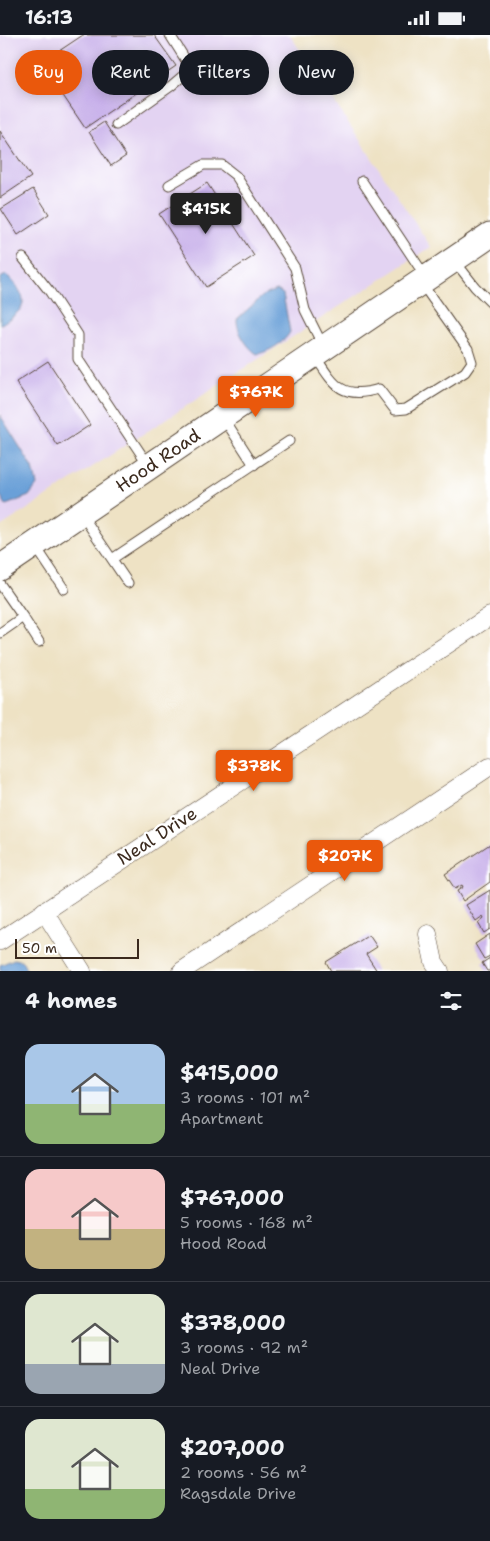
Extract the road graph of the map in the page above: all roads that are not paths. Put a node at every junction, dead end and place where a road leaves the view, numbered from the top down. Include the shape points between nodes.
1 (170, 35) edge
2 (116, 125) dead end
3 (362, 181) dead end
4 (169, 185) dead end
5 (490, 235) edge
6 (23, 258) dead end
7 (453, 260) junction
8 (424, 280) junction
9 (490, 302) edge
10 (319, 351) junction
11 (222, 417) junction
12 (289, 441) dead end
13 (254, 465) junction
14 (149, 466) junction
15 (80, 513) junction
16 (34, 545) junction
17 (112, 559) junction
18 (0, 567) edge
19 (128, 583) dead end
20 (0, 584) edge
21 (64, 589) dead end
22 (490, 616) edge
23 (22, 617) junction
24 (0, 633) edge
25 (39, 642) dead end
26 (490, 766) edge
27 (44, 911) junction
28 (428, 935) dead end
29 (0, 941) edge
30 (82, 971) edge
31 (182, 971) edge
32 (440, 971) edge

1 - 2 lane via 187,62 185,73 171,87
3 - 8 lane
4 - 10 lane via 203,165 222,165 236,176 295,268
5 - 7 street, Hood Road
6 - 14 lane via 78,335 78,359
7 - 8 street, Hood Road
7 - 9 lane
8 - 10 street, Hood Road
8 - 10 lane via 468,349 472,362 465,372 406,409 395,410 380,389 364,394 334,385
10 - 11 street, Hood Road
11 - 13 lane
11 - 14 street, Hood Road
12 - 13 lane
13 - 17 lane
14 - 15 street, Hood Road
15 - 16 street, Hood Road
15 - 17 lane
16 - 18 street, Hood Road
16 - 21 lane
17 - 19 lane
20 - 23 lane
22 - 27 street, Neal Drive
23 - 24 lane
23 - 25 lane
26 - 31 street
27 - 29 street, Neal Drive
27 - 30 street
28 - 32 street via 434,962

